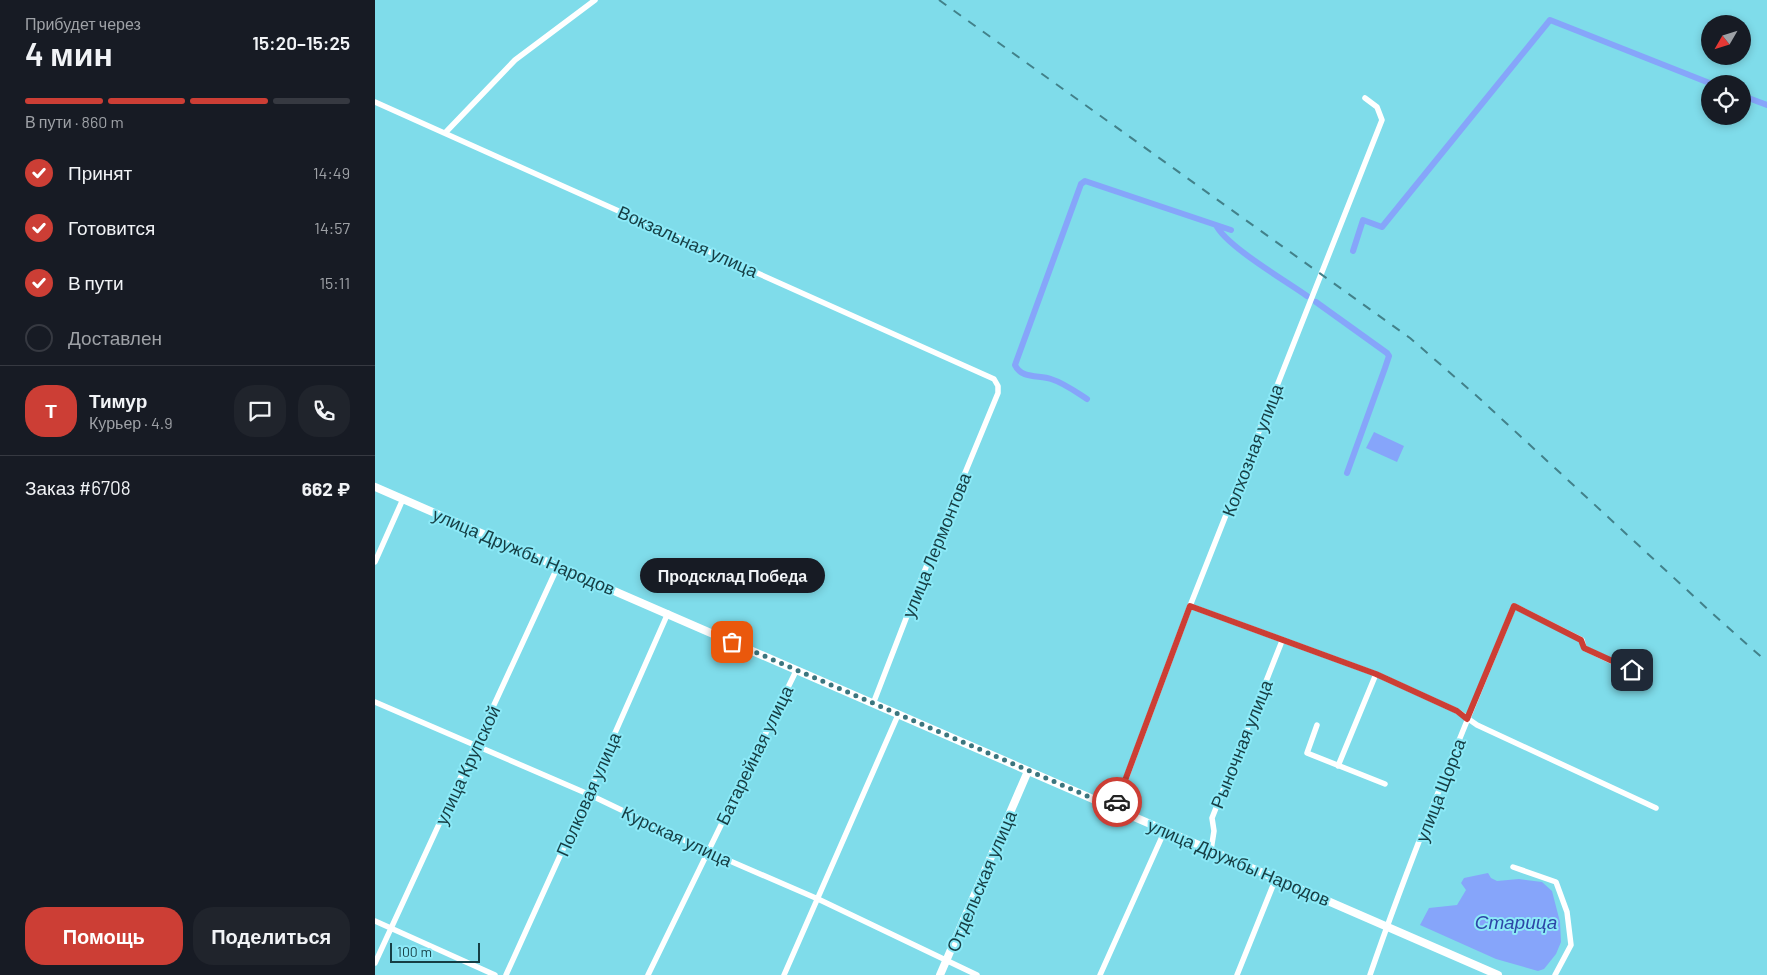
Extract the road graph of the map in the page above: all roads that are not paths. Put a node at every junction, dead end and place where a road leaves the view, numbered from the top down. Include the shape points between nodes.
1 (595, 0) edge
2 (1365, 98) dead end
3 (375, 102) edge
4 (445, 133) junction
5 (998, 386) joint
6 (375, 487) edge
7 (403, 499) junction
8 (375, 562) edge
9 (558, 566) junction
10 (1190, 606) junction
11 (668, 613) junction
12 (1282, 641) junction
13 (1632, 670) dead end
14 (796, 671) junction
15 (1376, 674) junction
16 (375, 702) edge
17 (873, 704) junction
18 (898, 715) junction
19 (1467, 719) junction
20 (1317, 725) dead end
21 (476, 746) junction
22 (1009, 763) junction
23 (1339, 766) junction
24 (1028, 771) junction
25 (1041, 777) junction
26 (1385, 784) dead end
27 (1021, 788) junction
28 (588, 794) junction
29 (1115, 808) junction
30 (1656, 808) dead end
31 (1165, 830) junction
32 (1211, 850) junction
33 (707, 851) junction
34 (1513, 867) dead end
35 (1276, 878) junction
36 (818, 899) junction
37 (375, 922) edge
38 (1387, 926) junction
39 (391, 928) junction
40 (946, 961) junction
41 (375, 963) edge
42 (495, 975) edge
43 (506, 975) edge
44 (648, 975) edge
45 (783, 975) edge
46 (940, 975) edge
47 (977, 975) edge
48 (1101, 975) edge
49 (1237, 975) edge
50 (1370, 975) edge
51 (1497, 975) edge
52 (1555, 975) edge

1 - 4 street via 515,60
2 - 10 street, Колхозная улица via 1377,107 1382,120
3 - 4 street, Вокзальная улица
4 - 5 street, Вокзальная улица via 975,370 994,379
5 - 17 street, улица Лермонтова via 987,421
6 - 7 street, улица Дружбы Народов
7 - 8 street
7 - 9 street, улица Дружбы Народов
9 - 11 street, улица Дружбы Народов
9 - 21 street, улица Крупской
10 - 12 street
10 - 29 street, Колхозная улица
11 - 14 street, улица Дружбы Народов
11 - 28 street, Полковая улица
12 - 15 street
12 - 32 street, Рыночная улица via 1212,818
13 - 19 street, улица Щорса via 1584,648 1581,640 1514,606
14 - 17 street, улица Дружбы Народов
14 - 33 street, Батарейная улица
15 - 19 street via 1457,711
15 - 23 street
16 - 21 street, Курская улица
17 - 18 street, улица Дружбы Народов
18 - 22 street, улица Дружбы Народов
18 - 36 street
19 - 30 street
19 - 38 street, улица Щорса
20 - 23 street via 1307,753
21 - 28 street, Курская улица
21 - 39 street, улица Крупской
22 - 24 street, улица Дружбы Народов
22 - 27 street, Отдельская улица via 1020,774
23 - 26 street
24 - 25 street, улица Дружбы Народов
24 - 27 street, Отдельская улица
25 - 27 street, Отдельская улица via 1031,778
25 - 29 street, улица Дружбы Народов
27 - 40 street, Отдельская улица
28 - 33 street, Курская улица
28 - 43 street, Полковая улица
29 - 31 street, улица Дружбы Народов
31 - 32 street, улица Дружбы Народов
31 - 48 street
32 - 35 street, улица Дружбы Народов
33 - 36 street, Курская улица
33 - 44 street, Батарейная улица
34 - 52 street via 1556,882 1567,912 1571,945
35 - 38 street, улица Дружбы Народов
35 - 49 street
36 - 40 street, Курская улица
36 - 45 street
37 - 39 street
38 - 50 street, улица Щорса
38 - 51 street, улица Дружбы Народов
39 - 41 street, улица Крупской
39 - 42 street
40 - 46 street, Отдельская улица
40 - 47 street, Курская улица

